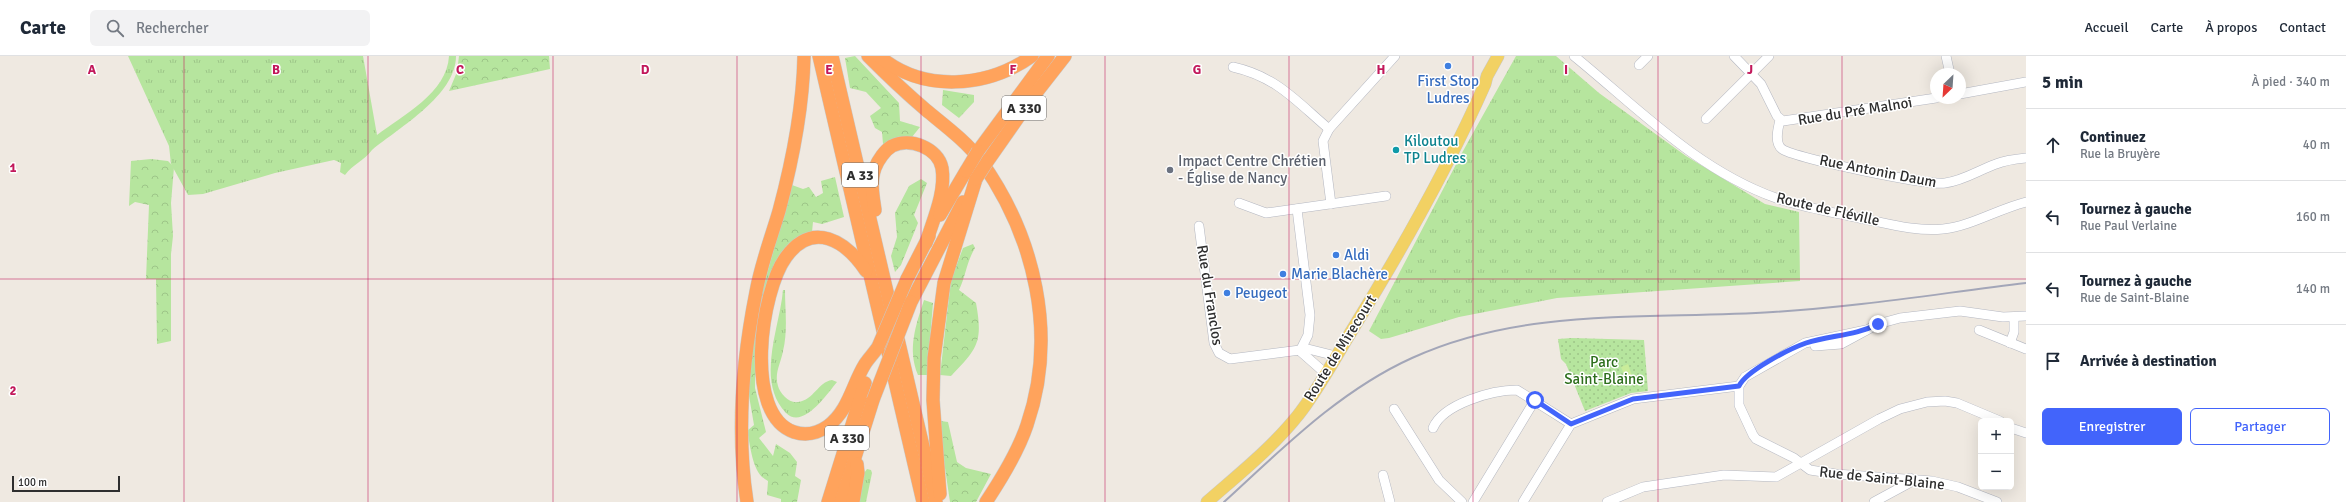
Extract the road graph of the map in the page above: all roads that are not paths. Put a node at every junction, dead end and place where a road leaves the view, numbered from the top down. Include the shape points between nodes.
1 (804, 56) edge
2 (819, 56) edge
3 (832, 56) edge
4 (868, 56) edge
5 (879, 56) edge
6 (1032, 56) edge
7 (1048, 56) edge
8 (1065, 56) edge
9 (1395, 56) edge
10 (1498, 56) edge
11 (1507, 56) edge
12 (1574, 56) edge
13 (1648, 56) edge
14 (1734, 56) edge
15 (1769, 56) edge
16 (1946, 56) edge
17 (1639, 65) dead end
18 (1232, 67) dead end
19 (1949, 68) edge
20 (1752, 73) junction
21 (2026, 82) edge
22 (1485, 84) junction
23 (1966, 93) edge
24 (1930, 99) edge
25 (1706, 120) dead end
26 (1780, 120) junction
27 (1329, 129) junction
28 (2026, 158) edge
29 (976, 179) junction
30 (1386, 196) dead end
31 (2026, 202) edge
32 (1239, 203) dead end
33 (1331, 204) junction
34 (1297, 209) junction
35 (1199, 226) dead end
36 (926, 243) junction
37 (870, 278) junction
38 (887, 293) junction
39 (2026, 316) edge
40 (2014, 317) junction
41 (1979, 330) dead end
42 (2010, 343) junction
43 (2026, 349) edge
44 (1300, 350) junction
45 (1336, 356) junction
46 (866, 369) junction
47 (1325, 373) junction
48 (1739, 386) junction
49 (1535, 400) junction
50 (1394, 409) dead end
51 (1993, 418) edge
52 (1571, 424) junction
53 (1433, 428) dead end
54 (2014, 429) edge
55 (2026, 433) edge
56 (908, 440) junction
57 (856, 451) junction
58 (1801, 464) junction
59 (1383, 475) dead end
60 (1910, 478) junction
61 (747, 502) edge
62 (828, 502) edge
63 (841, 502) edge
64 (853, 502) edge
65 (914, 502) edge
66 (923, 502) edge
67 (936, 502) edge
68 (941, 502) edge
69 (986, 502) edge
70 (1207, 502) edge
71 (1390, 502) edge
72 (1462, 502) edge
73 (1473, 502) edge
74 (1523, 502) edge
75 (1608, 502) edge
76 (1874, 502) edge
77 (1997, 502) edge

1 - 61 highway via 798,132 756,291 742,371 740,426
2 - 37 highway, A 33
3 - 38 highway, A 33
4 - 69 highway via 980,160 1004,199 1028,250 1042,325 1040,375 1027,425 1005,473
5 - 6 highway via 911,75 942,82 957,82 979,80 1007,71
7 - 36 highway, A 330, bridge via 978,151
8 - 29 highway, A 330, bridge via 1029,102
9 - 27 street
10 - 22 main road, Route de Mirecourt
11 - 22 main road, Route de Mirecourt
12 - 31 street, Route de Fléville via 1658,128 1683,146 1745,185 1777,198 1830,212 1929,230 1960,226
13 - 17 street
14 - 20 street, Rue du Pré Malnoi
15 - 20 street
16 - 19 street
18 - 27 street via 1255,72 1274,82
20 - 25 street
20 - 26 street, Rue du Pré Malnoi via 1768,94
21 - 23 street
22 - 45 main road, Route de Mirecourt via 1464,132 1394,261
24 - 26 street, Rue du Pré Malnoi via 1793,121
26 - 28 street, Rue Antonin Daum via 1777,133 1782,149 1815,160 1932,183 1955,181 1999,163
27 - 33 street via 1323,141
29 - 57 highway, A 330, bridge via 942,239 911,302
29 - 68 highway via 944,283 934,358 933,400
30 - 33 street
32 - 34 street via 1266,213
33 - 34 street
34 - 44 street via 1308,285 1310,326 1306,342
35 - 44 street, Rue du Franclos via 1214,343 1219,353 1230,359
36 - 38 highway via 940,198 942,167 932,152 920,145 906,143 892,146 883,154 875,168 872,184
36 - 46 highway, A 330, bridge
37 - 46 highway via 853,253 844,245 825,238 806,240 786,257 776,277 765,326 762,368 765,400 770,412 782,426 801,433 816,432 833,422 844,409
37 - 56 highway, A 33
38 - 67 highway, A 33
39 - 40 street
40 - 42 street via 2014,332
40 - 48 street via 1960,311 1889,320 1866,330 1805,343 1749,373
41 - 42 street
42 - 43 street
44 - 45 street, Rue du Franclos via 1314,350
44 - 47 street
45 - 47 main road, Route de Mirecourt
46 - 62 highway, A 330
47 - 70 main road, Route de Mirecourt via 1285,430
48 - 52 street via 1633,399
48 - 58 street, Rue de Saint-Blaine via 1739,405 1755,438
49 - 52 street
49 - 53 street via 1517,390 1468,400 1437,419
49 - 73 street
50 - 72 street via 1439,480
51 - 58 street via 1957,403 1927,402 1900,409 1879,419
52 - 74 street
54 - 55 street
56 - 65 highway via 908,466
56 - 66 highway, A 33
57 - 63 highway, A 330
57 - 64 highway via 858,473
58 - 60 street, Rue de Saint-Blaine via 1817,472
58 - 75 street via 1776,477 1717,476 1644,487
59 - 71 street
60 - 76 street via 1909,483
60 - 77 street, Rue de Saint-Blaine via 1945,483

